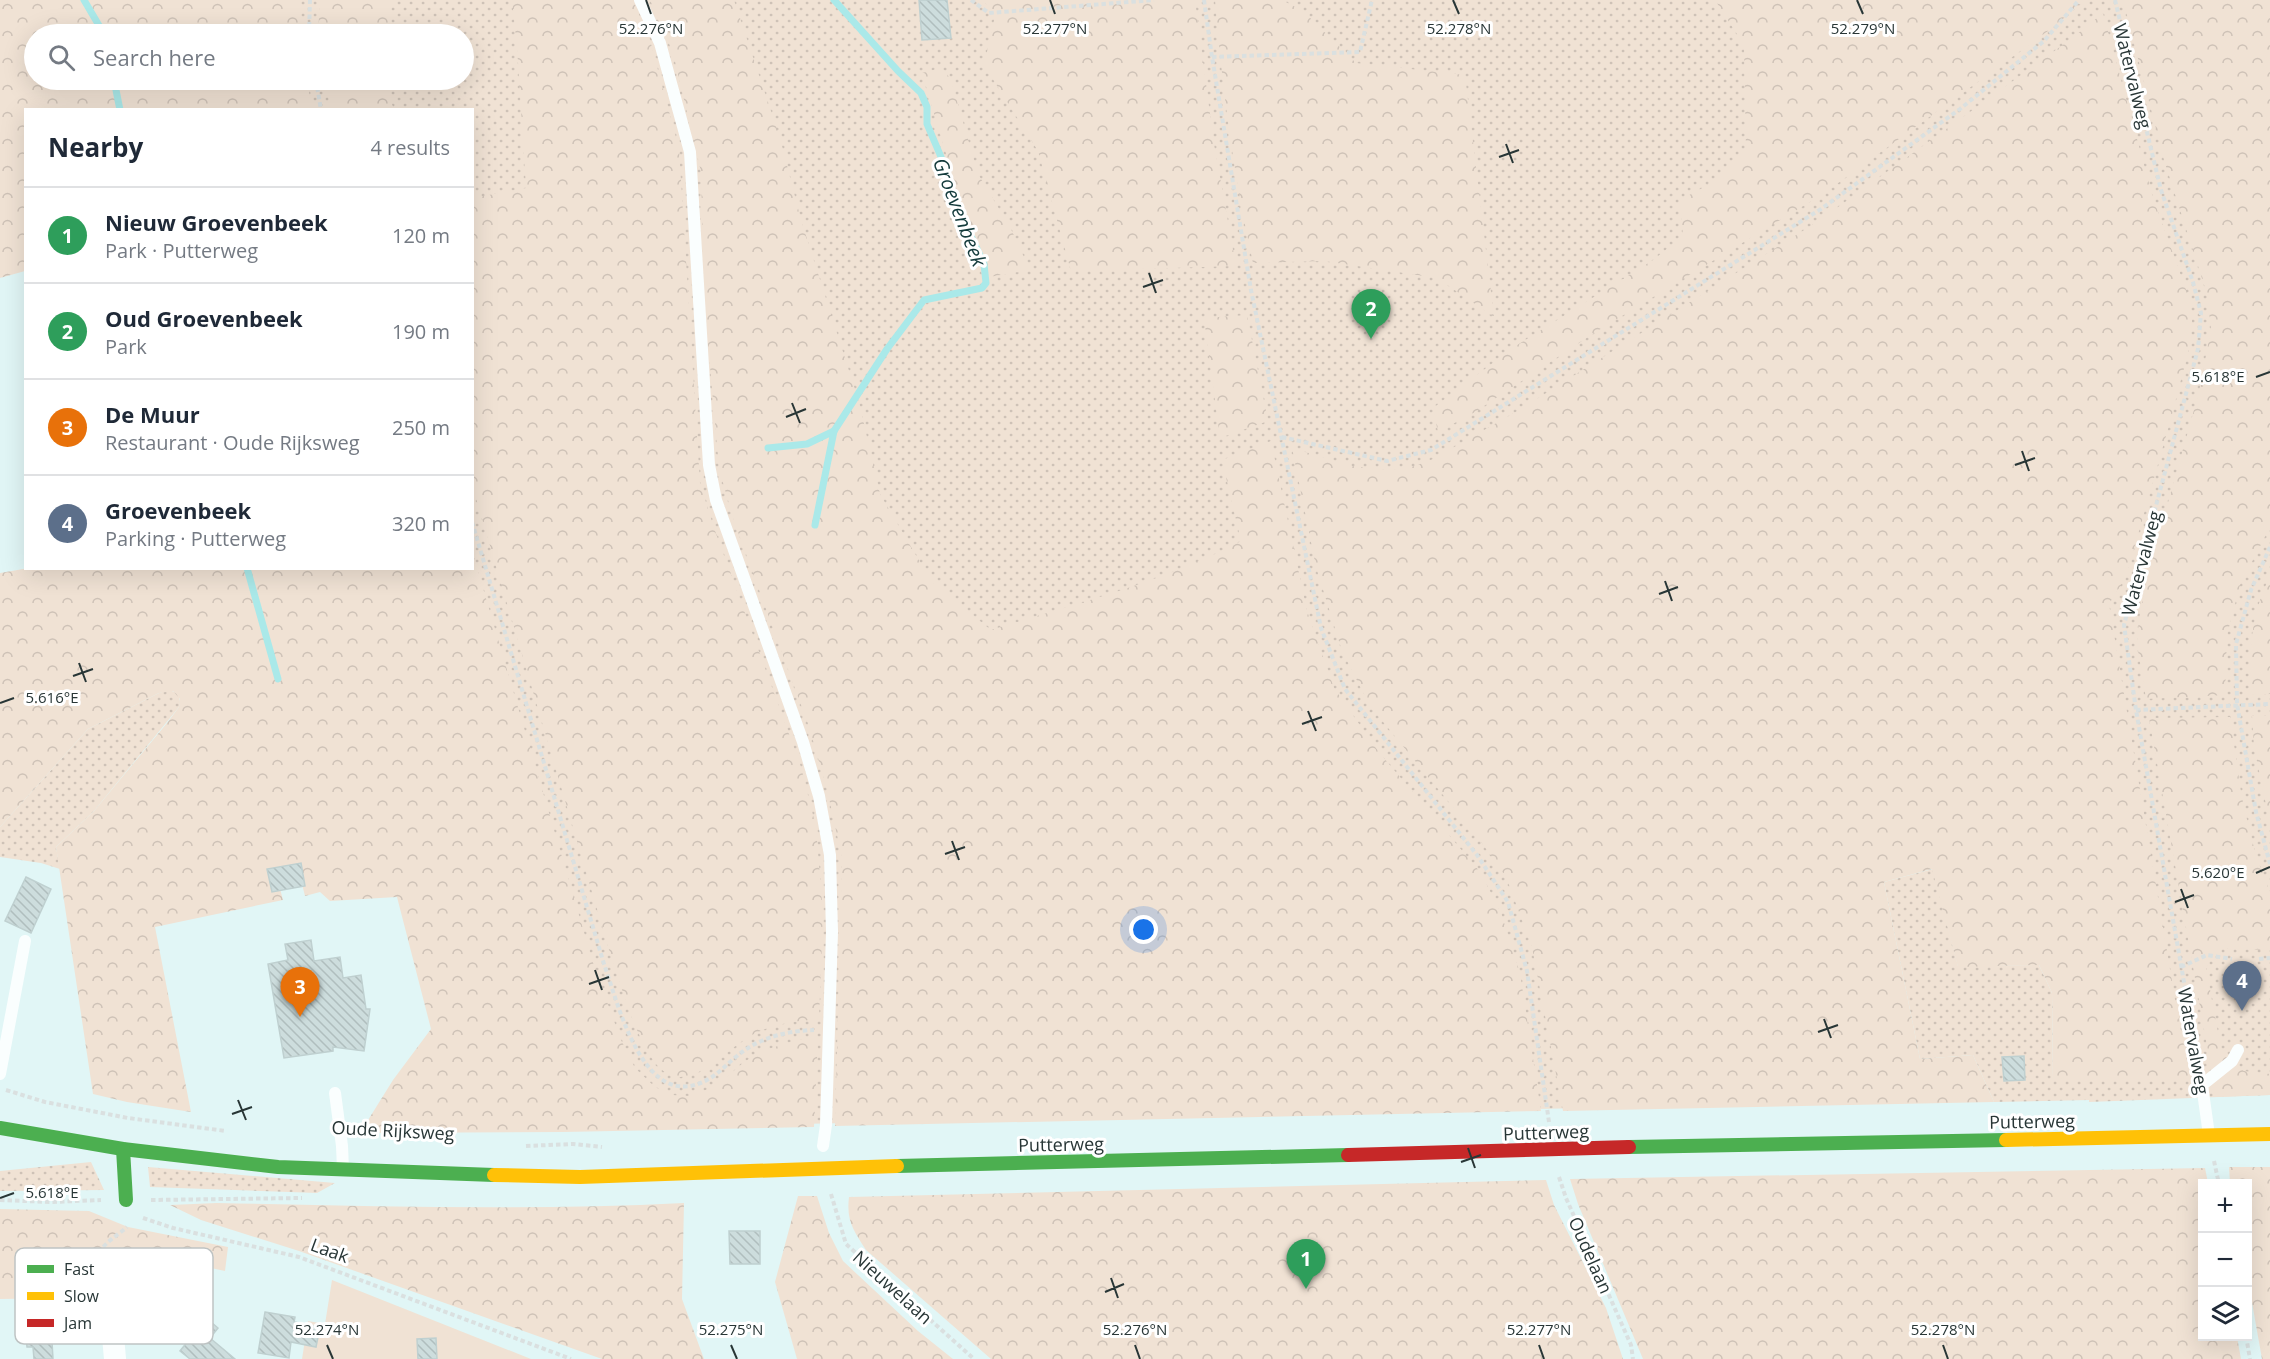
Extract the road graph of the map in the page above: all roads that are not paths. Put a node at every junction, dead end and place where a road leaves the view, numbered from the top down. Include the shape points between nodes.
1 (640, 0) edge
2 (24, 941) dead end
3 (2238, 1050) dead end
4 (0, 1074) edge
5 (335, 1093) dead end
6 (0, 1128) edge
7 (2270, 1134) edge
8 (2209, 1136) junction
9 (823, 1146) dead end
10 (123, 1149) junction
11 (343, 1170) junction
12 (126, 1200) road end
13 (113, 1344) edge
14 (115, 1359) edge

1 - 9 lane via 660,42 690,152 708,465 716,501 803,742 819,796 830,855 832,932
2 - 4 lane
3 - 8 lane, Watervalweg via 2232,1061 2202,1085
5 - 11 lane
6 - 10 main road
7 - 8 main road, Putterweg
8 - 11 main road, Putterweg via 824,1167 580,1177
10 - 11 main road via 278,1167
10 - 12 main road
13 - 14 street

